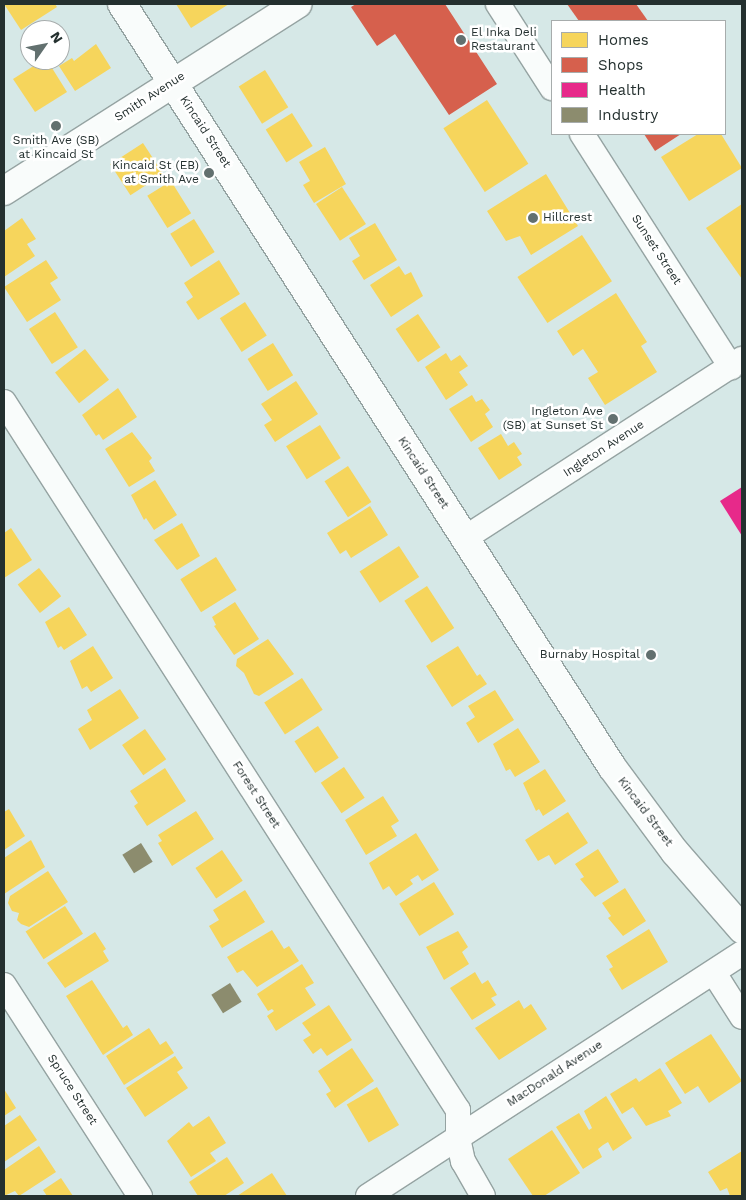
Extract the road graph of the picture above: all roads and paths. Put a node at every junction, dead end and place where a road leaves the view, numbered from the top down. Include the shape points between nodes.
1 (122, 4) edge
2 (297, 4) edge
3 (498, 4) edge
4 (173, 82) junction
5 (551, 86) edge
6 (583, 135) edge
7 (4, 192) edge
8 (736, 363) edge
9 (4, 402) edge
10 (465, 538) junction
11 (742, 929) edge
12 (742, 953) edge
13 (714, 973) junction
14 (4, 985) edge
15 (742, 1017) edge
16 (458, 1138) junction
17 (140, 1196) edge
18 (368, 1196) edge
19 (483, 1196) edge

1 - 4 street, Kincaid Street
2 - 4 street, Smith Avenue
3 - 5 street
4 - 7 street, Smith Avenue
4 - 10 street, Kincaid Street
6 - 8 street, Sunset Street
8 - 10 street, Ingleton Avenue
9 - 16 street, Forest Street via 458,1110
10 - 11 street, Kincaid Street via 612,767 675,852
12 - 13 street, MacDonald Avenue
13 - 15 street
13 - 16 street, MacDonald Avenue
14 - 17 street, Spruce Street
16 - 18 street, MacDonald Avenue
16 - 19 street, Forest Street via 466,1168

